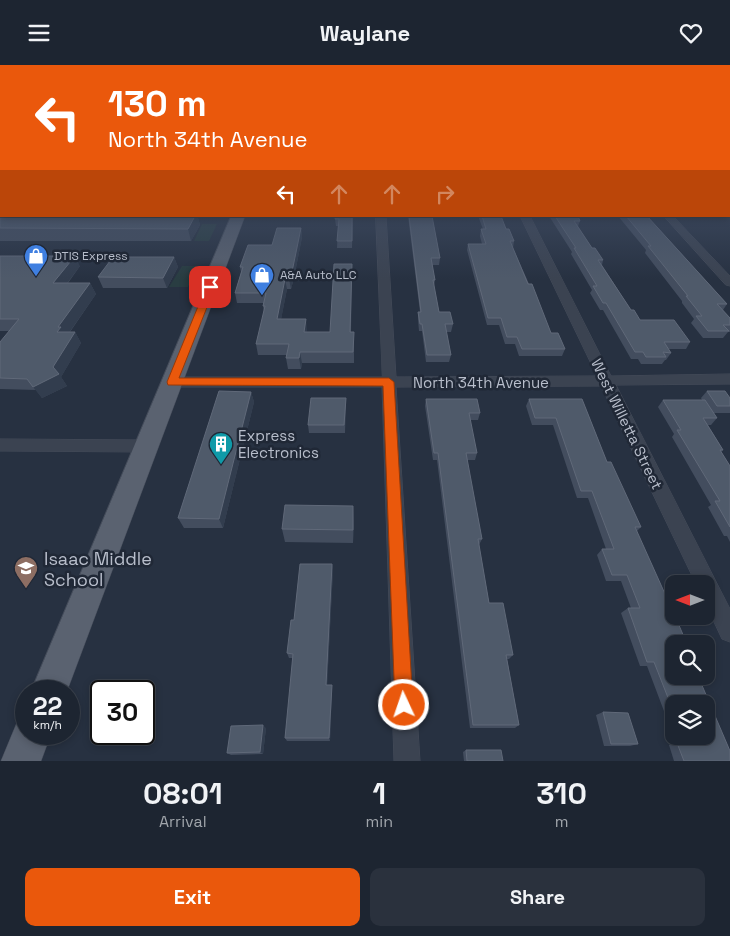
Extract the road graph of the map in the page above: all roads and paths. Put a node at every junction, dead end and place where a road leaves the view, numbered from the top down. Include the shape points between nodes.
1 (238, 217) edge
2 (381, 217) edge
3 (525, 217) edge
4 (669, 217) edge
5 (730, 283) edge
6 (730, 379) edge
7 (606, 380) junction
8 (172, 382) junction
9 (389, 382) junction
10 (0, 445) edge
11 (147, 446) junction
12 (730, 631) edge
13 (53, 680) edge
14 (28, 745) edge
15 (21, 761) edge
16 (407, 761) edge

1 - 8 main road
2 - 9 street
3 - 7 street, West Willetta Street
4 - 5 street
6 - 7 street, North 34th Avenue
7 - 9 street, North 34th Avenue
7 - 12 street, West Willetta Street
8 - 9 street, North 34th Avenue
8 - 11 main road
9 - 16 street
10 - 11 street
11 - 13 main road
14 - 15 main road

